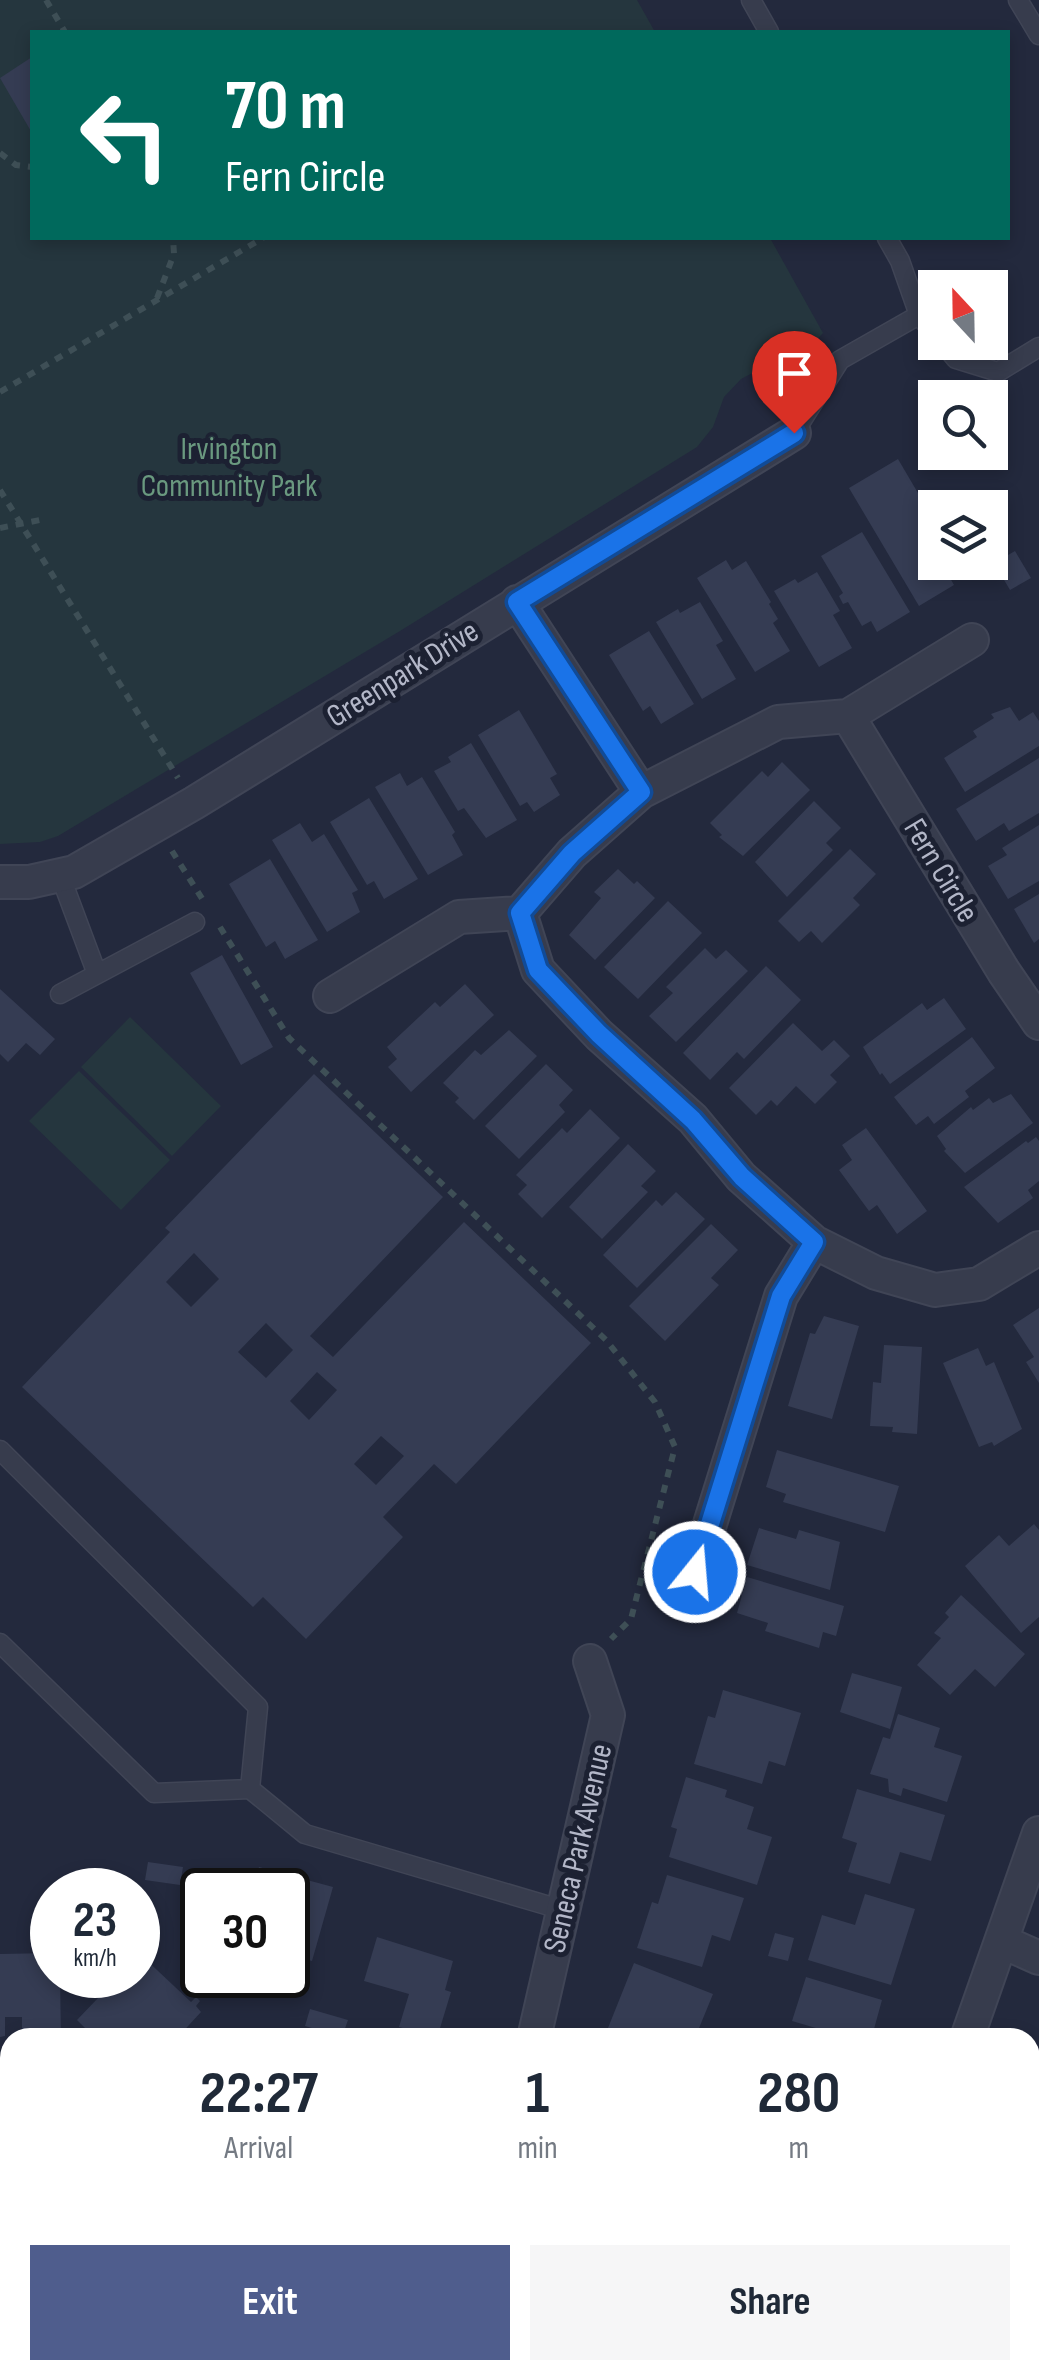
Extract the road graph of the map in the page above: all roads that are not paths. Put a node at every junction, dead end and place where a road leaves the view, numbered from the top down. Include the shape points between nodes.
1 (751, 0) edge
2 (1018, 0) edge
3 (768, 30) edge
4 (1039, 35) edge
5 (888, 240) edge
6 (918, 315) joint
7 (1039, 347) edge
8 (959, 360) edge
9 (794, 433) joint
10 (517, 602) junction
11 (972, 640) dead end
12 (848, 716) junction
13 (641, 792) junction
14 (60, 875) junction
15 (0, 882) edge
16 (520, 913) junction
17 (194, 922) dead end
18 (97, 974) junction
19 (60, 994) dead end
20 (330, 996) dead end
21 (1039, 1023) edge
22 (814, 1242) junction
23 (1039, 1248) edge
24 (0, 1450) edge
25 (695, 1572) dead end
26 (0, 1642) edge
27 (590, 1661) road end
28 (250, 1789) junction
29 (1039, 1833) edge
30 (563, 1910) junction
31 (1002, 1942) junction
32 (1039, 1958) edge
33 (536, 2028) edge
34 (971, 2028) edge

1 - 3 lane
2 - 4 lane
5 - 6 lane
6 - 9 lane via 840,360
7 - 8 lane via 998,372
9 - 10 street, Greenpark Drive
10 - 13 street
10 - 14 street, Greenpark Drive via 194,803
11 - 12 street
12 - 13 street via 778,722
12 - 21 street, Fern Circle
13 - 16 street via 572,853
14 - 15 street, Greenpark Drive
14 - 18 lane
16 - 20 street via 459,918
16 - 22 street via 538,970
17 - 18 lane
18 - 19 lane
22 - 23 street via 876,1273 935,1290 979,1284
22 - 25 street via 781,1296
24 - 28 lane via 258,1707
26 - 28 lane via 154,1793
27 - 30 street, Seneca Park Avenue via 608,1715
28 - 30 lane via 305,1834
29 - 31 street
30 - 33 street, Seneca Park Avenue
31 - 32 street
31 - 34 street

